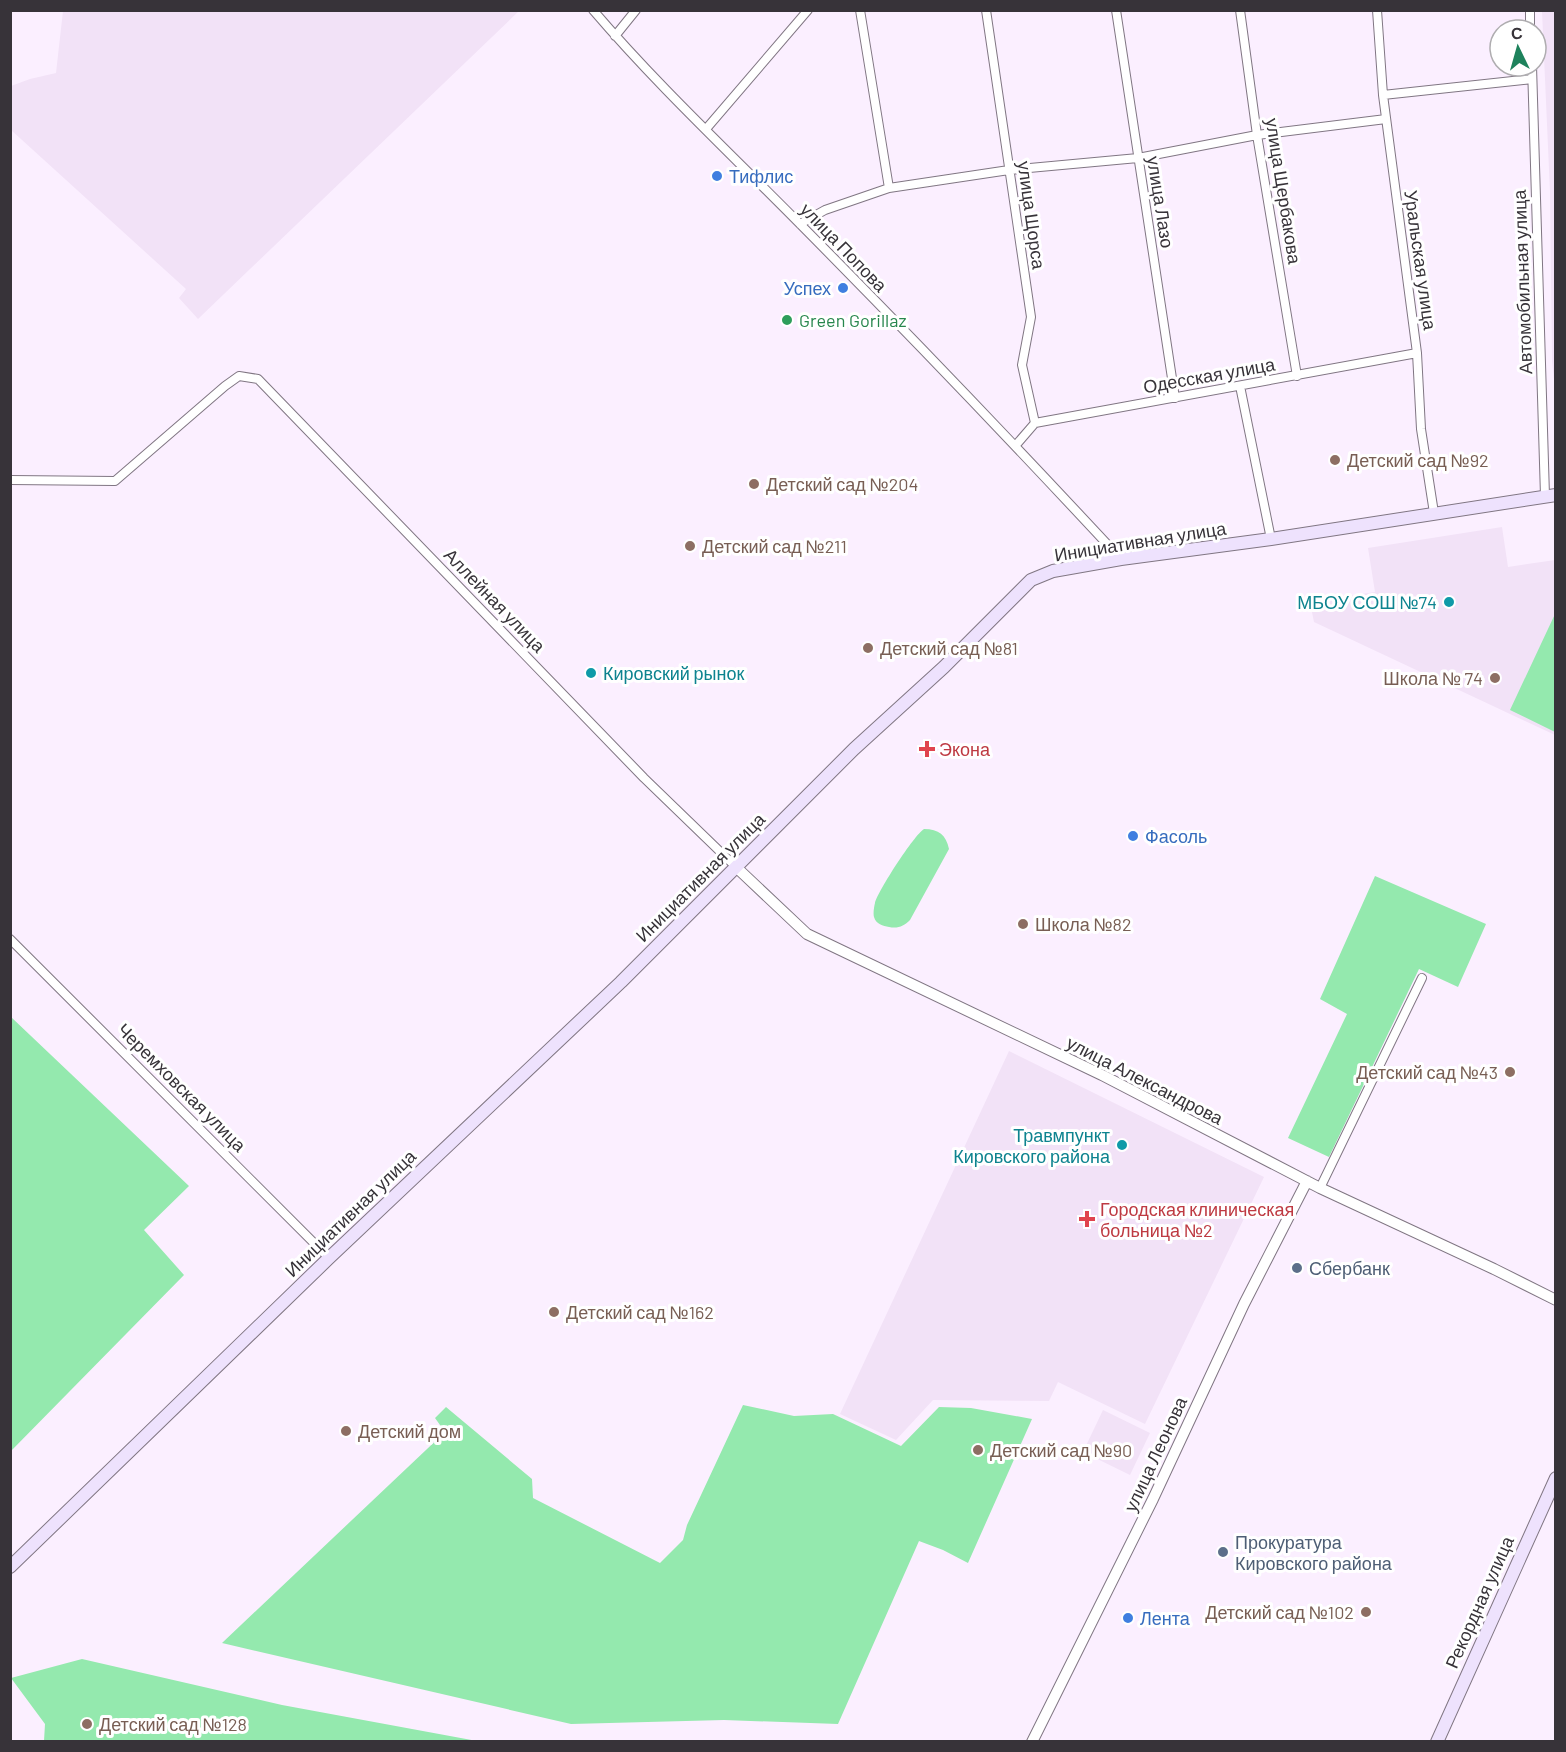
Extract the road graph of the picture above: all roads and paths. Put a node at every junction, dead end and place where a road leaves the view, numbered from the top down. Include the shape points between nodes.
1 (593, 10) edge
2 (636, 10) edge
3 (808, 10) edge
4 (860, 10) edge
5 (986, 10) edge
6 (1116, 10) edge
7 (1240, 10) edge
8 (1377, 10) edge
9 (615, 36) junction
10 (1532, 79) joint
11 (1383, 95) junction
12 (1386, 119) junction
13 (706, 129) junction
14 (1257, 135) junction
15 (1138, 159) junction
16 (1009, 170) junction
17 (888, 188) junction
18 (800, 224) junction
19 (1417, 353) junction
20 (1297, 376) junction
21 (1240, 386) junction
22 (1175, 398) junction
23 (1035, 423) junction
24 (1016, 445) junction
25 (10, 480) edge
26 (1550, 495) edge
27 (1434, 513) junction
28 (1271, 540) junction
29 (1121, 559) junction
30 (736, 867) junction
31 (10, 939) edge
32 (1422, 978) dead end
33 (1307, 1181) junction
34 (1320, 1188) junction
35 (329, 1258) junction
36 (1556, 1299) edge
37 (1556, 1478) edge
38 (10, 1567) edge
39 (1032, 1742) edge
40 (1437, 1742) edge

1 - 9 street, улица Попова
2 - 9 street
3 - 13 street
4 - 17 street
5 - 16 street, улица Щорса
6 - 15 street, улица Лазо
7 - 14 street, улица Щербакова
8 - 11 street, Уральская улица
9 - 13 street, улица Попова via 676,103
10 - 11 street
10 - 26 street, Автомобильная улица
11 - 12 street, Уральская улица
12 - 14 street
12 - 19 street, Уральская улица
13 - 18 street, улица Попова
14 - 15 street
14 - 20 street, улица Щербакова
15 - 16 street
15 - 22 street, улица Лазо
16 - 17 street
16 - 23 street, улица Щорса via 1031,317 1022,365
17 - 18 street via 825,210
18 - 24 street, улица Попова
19 - 20 street, Одесская улица
19 - 27 street, Уральская улица via 1421,429
20 - 21 street, Одесская улица
21 - 22 street, Одесская улица
21 - 28 street
22 - 23 street, Одесская улица
23 - 24 street
24 - 29 street, улица Попова
25 - 30 street, Аллейная улица via 115,481 225,386 239,376 258,378 613,746
26 - 27 main road, Инициативная улица
27 - 28 main road, Инициативная улица
28 - 29 main road, Инициативная улица
29 - 30 main road, Инициативная улица via 1053,571 1031,580
30 - 33 street, улица Александрова via 807,934 1102,1075
30 - 35 main road, Инициативная улица via 621,982
31 - 35 street, Черемховская улица
32 - 34 street
33 - 34 street, улица Александрова
33 - 39 street, улица Леонова
34 - 36 street, улица Александрова
35 - 38 main road, Инициативная улица
37 - 40 main road, Рекордная улица

